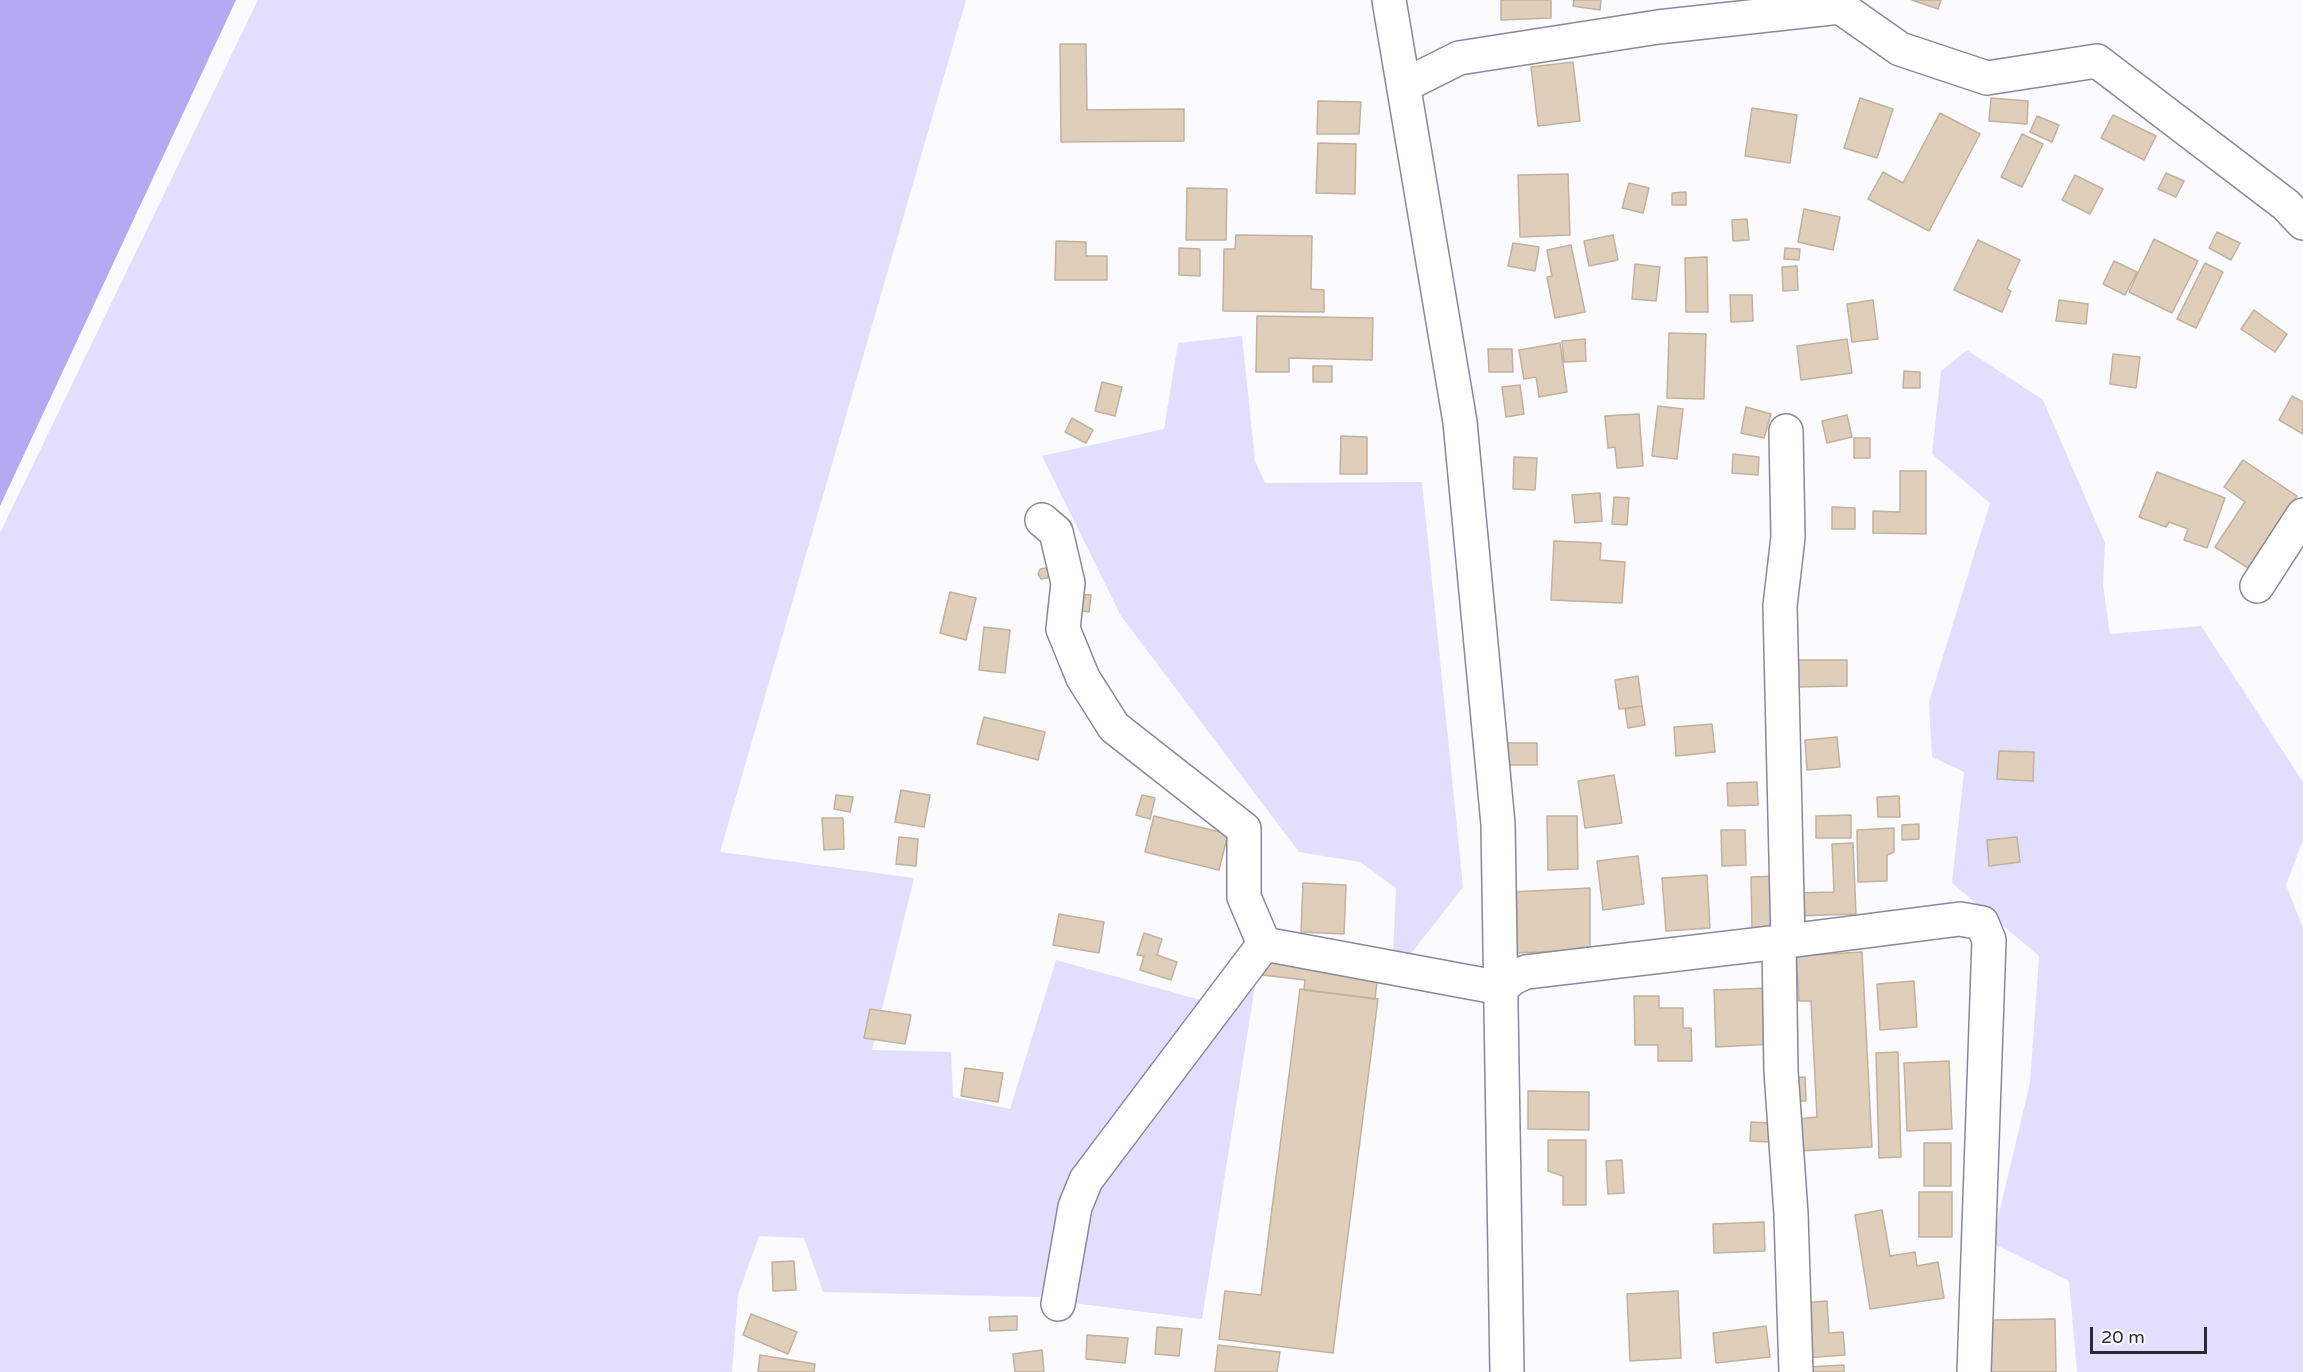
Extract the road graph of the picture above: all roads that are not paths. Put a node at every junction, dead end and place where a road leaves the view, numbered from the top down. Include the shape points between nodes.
1 (1389, 0) edge
2 (1405, 85) junction
3 (2303, 223) edge
4 (1786, 431) dead end
5 (2303, 515) edge
6 (1042, 520) dead end
7 (2257, 586) dead end
8 (1783, 942) junction
9 (1264, 944) junction
10 (1501, 988) junction
11 (1058, 1304) dead end
12 (1507, 1372) edge
13 (1796, 1372) edge
14 (1974, 1372) edge

1 - 2 street
2 - 3 street via 1459,58 1658,27 1840,7 1899,49 1987,78 2097,61 2286,205
2 - 10 street via 1460,422 1498,824
4 - 8 street via 1788,537 1780,606
5 - 7 street
6 - 9 street via 1056,532 1068,583 1063,629 1083,678 1114,727 1244,829 1244,897
8 - 10 street via 1526,972
8 - 13 street via 1781,1071
8 - 14 street via 1960,919 1982,923 1989,940
9 - 10 street
9 - 11 street via 1086,1180 1075,1207
10 - 12 street

